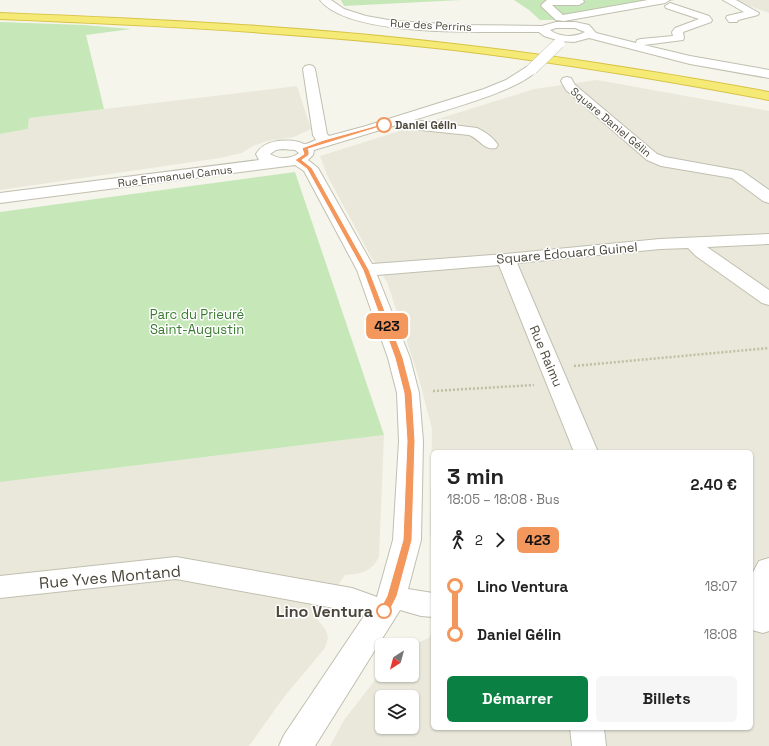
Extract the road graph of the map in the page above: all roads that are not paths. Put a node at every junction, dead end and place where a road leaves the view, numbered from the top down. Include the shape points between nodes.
1 (325, 0) edge
2 (728, 0) edge
3 (579, 2) dead end
4 (693, 2) dead end
5 (667, 3) edge
6 (0, 10) edge
7 (0, 16) edge
8 (617, 19) dead end
9 (733, 20) dead end
10 (595, 25) dead end
11 (543, 29) junction
12 (586, 31) junction
13 (560, 40) junction
14 (632, 46) junction
15 (309, 69) dead end
16 (769, 74) edge
17 (567, 81) dead end
18 (769, 88) edge
19 (769, 96) edge
20 (398, 120) junction
21 (326, 141) junction
22 (491, 145) dead end
23 (264, 151) junction
24 (293, 157) junction
25 (72, 188) junction
26 (0, 198) edge
27 (769, 198) edge
28 (769, 239) edge
29 (693, 243) junction
30 (506, 259) junction
31 (366, 270) junction
32 (769, 299) edge
33 (585, 450) edge
34 (769, 569) edge
35 (0, 587) edge
36 (388, 603) junction
37 (431, 605) edge
38 (761, 620) edge
39 (587, 730) edge
40 (296, 746) edge
41 (589, 746) edge

1 - 11 street, Rue des Perrins via 341,12 362,19 384,22 440,27
2 - 9 street via 754,13 731,18
3 - 5 street via 546,4 560,18 564,18
4 - 5 street
5 - 8 street
5 - 14 street via 707,20 679,30 679,38 640,42
6 - 18 highway via 194,19 344,30 587,58
7 - 19 highway via 207,25 409,42 682,80
10 - 12 street
11 - 12 street via 563,25
11 - 13 street via 545,33
12 - 13 street via 574,38
12 - 14 street
13 - 20 street, Rue Emmanuel Camus, bridge via 532,70 510,83
14 - 16 street via 690,60
15 - 21 street via 320,135
17 - 27 street, Square Daniel Gélin via 570,87 652,158 737,174
20 - 21 street, Rue Emmanuel Camus
20 - 22 street via 421,126 472,131
21 - 24 street, Rue Emmanuel Camus
23 - 24 street via 265,158
23 - 24 street, Rue Emmanuel Camus via 274,146 298,146
23 - 25 street, Rue Emmanuel Camus via 240,161
24 - 25 street, Rue Emmanuel Camus
24 - 31 street via 310,168
25 - 26 street, Rue Emmanuel Camus
28 - 29 street, Square Édouard Guinel
29 - 30 street, Square Édouard Guinel
29 - 32 street
30 - 31 street, Square Édouard Guinel
30 - 33 street, Rue Raimu
31 - 36 street via 399,358 408,393 411,441 408,540
34 - 38 street via 755,595
35 - 36 street, Rue Yves Montand via 176,568 352,600
36 - 37 street, Rue Yves Montand
36 - 40 street
39 - 41 street

